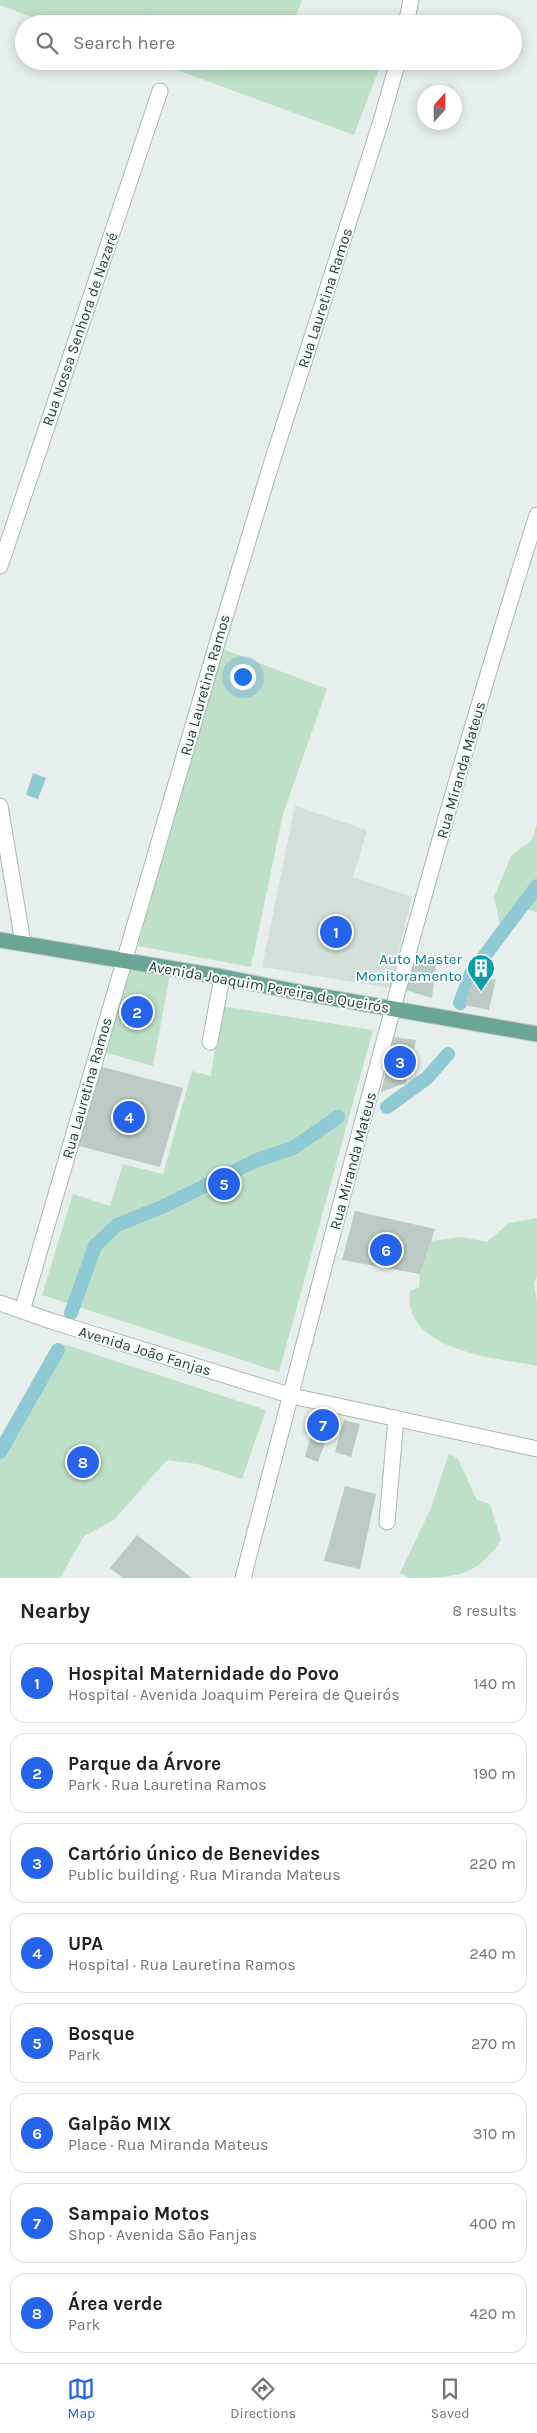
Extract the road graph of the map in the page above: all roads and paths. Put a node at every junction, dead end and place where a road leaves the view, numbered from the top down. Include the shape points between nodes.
1 (411, 0) edge
2 (408, 15) edge
3 (395, 70) edge
4 (160, 91) dead end
5 (537, 514) edge
6 (0, 566) edge
7 (0, 806) edge
8 (0, 940) edge
9 (23, 943) junction
10 (123, 960) junction
11 (222, 977) junction
12 (394, 1010) junction
13 (537, 1034) edge
14 (210, 1042) dead end
15 (0, 1303) edge
16 (22, 1311) junction
17 (292, 1396) junction
18 (396, 1418) junction
19 (537, 1449) edge
20 (387, 1522) dead end
21 (243, 1578) edge

1 - 2 street
3 - 10 street, Rua Lauretina Ramos via 265,483
4 - 6 street, Rua Nossa Senhora de Nazaré
5 - 12 street, Rua Miranda Mateus
7 - 9 street
8 - 9 main road, Avenida Joaquim Pereira de Queirós
9 - 10 main road, Avenida Joaquim Pereira de Queirós
10 - 11 main road, Avenida Joaquim Pereira de Queirós
10 - 16 street, Rua Lauretina Ramos
11 - 12 main road, Avenida Joaquim Pereira de Queirós
11 - 14 street
12 - 13 main road, Avenida Joaquim Pereira de Queirós
12 - 17 street, Rua Miranda Mateus
15 - 16 street, Avenida João Fanjas
16 - 17 street, Avenida João Fanjas
17 - 18 street, Avenida João Fanjas
17 - 21 street, Rua Miranda Mateus
18 - 19 street
18 - 20 street

